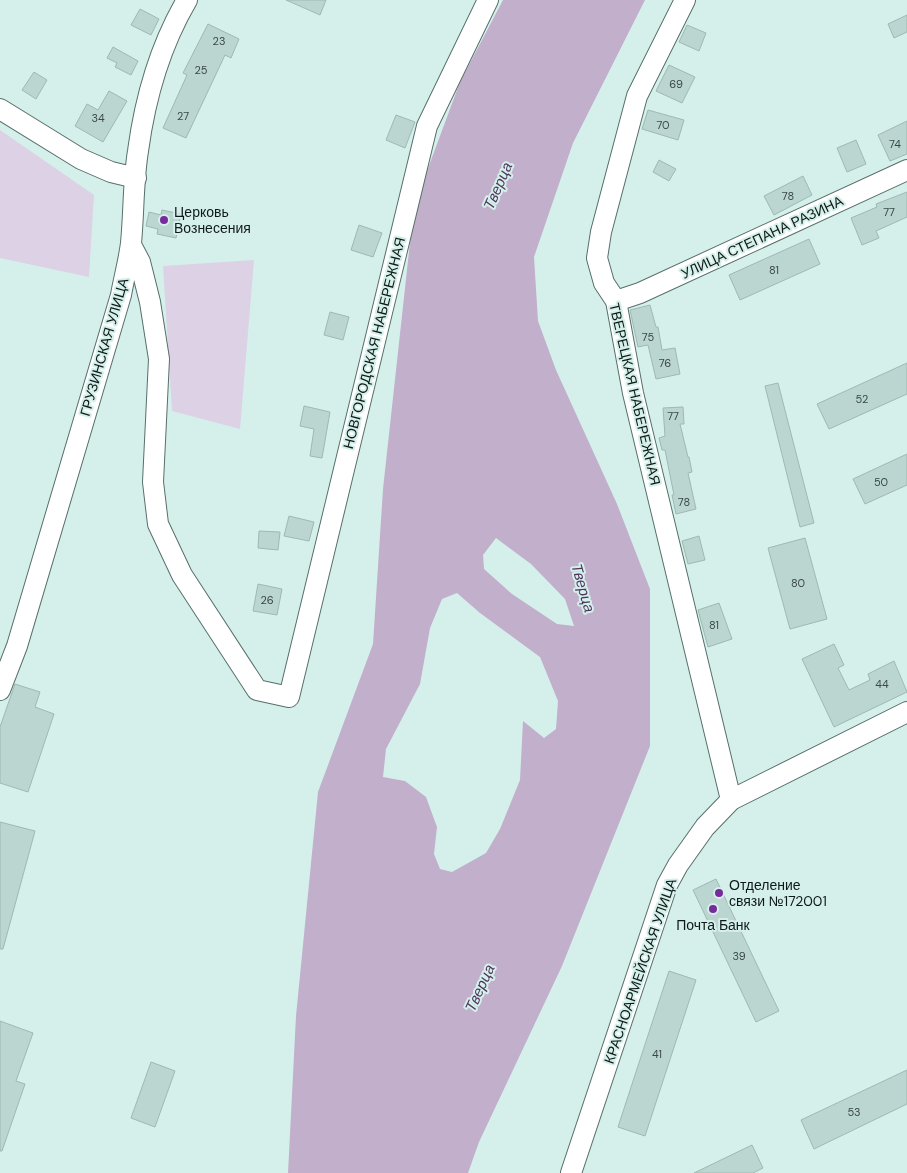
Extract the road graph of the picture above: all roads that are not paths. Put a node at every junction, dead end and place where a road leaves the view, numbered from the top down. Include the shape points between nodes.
1 (187, 0) edge
2 (488, 0) edge
3 (685, 0) edge
4 (0, 109) edge
5 (907, 170) edge
6 (136, 178) junction
7 (131, 245) junction
8 (616, 301) junction
9 (0, 690) edge
10 (907, 712) edge
11 (731, 800) junction
12 (571, 1173) edge

1 - 6 street, ГРУЗИНСКАЯ УЛИЦА via 161,53 149,93
2 - 7 street, НОВГОРОДСКАЯ НАБЕРЕЖНАЯ via 427,126 289,697 257,690 182,575 158,524 152,482 159,359 150,302 140,262
3 - 8 street, ТВЕРЕЦКАЯ НАБЕРЕЖНАЯ via 637,96 601,232 598,258 604,283
4 - 6 street via 81,160
5 - 8 street, УЛИЦА СТЕПАНА РАЗИНА via 640,293
6 - 7 street, ГРУЗИНСКАЯ УЛИЦА
7 - 9 street, ГРУЗИНСКАЯ УЛИЦА via 121,295 17,646
8 - 11 street, ТВЕРЕЦКАЯ НАБЕРЕЖНАЯ via 633,393
10 - 11 street, КРАСНОАРМЕЙСКАЯ УЛИЦА
11 - 12 street, КРАСНОАРМЕЙСКАЯ УЛИЦА via 705,827 667,885

